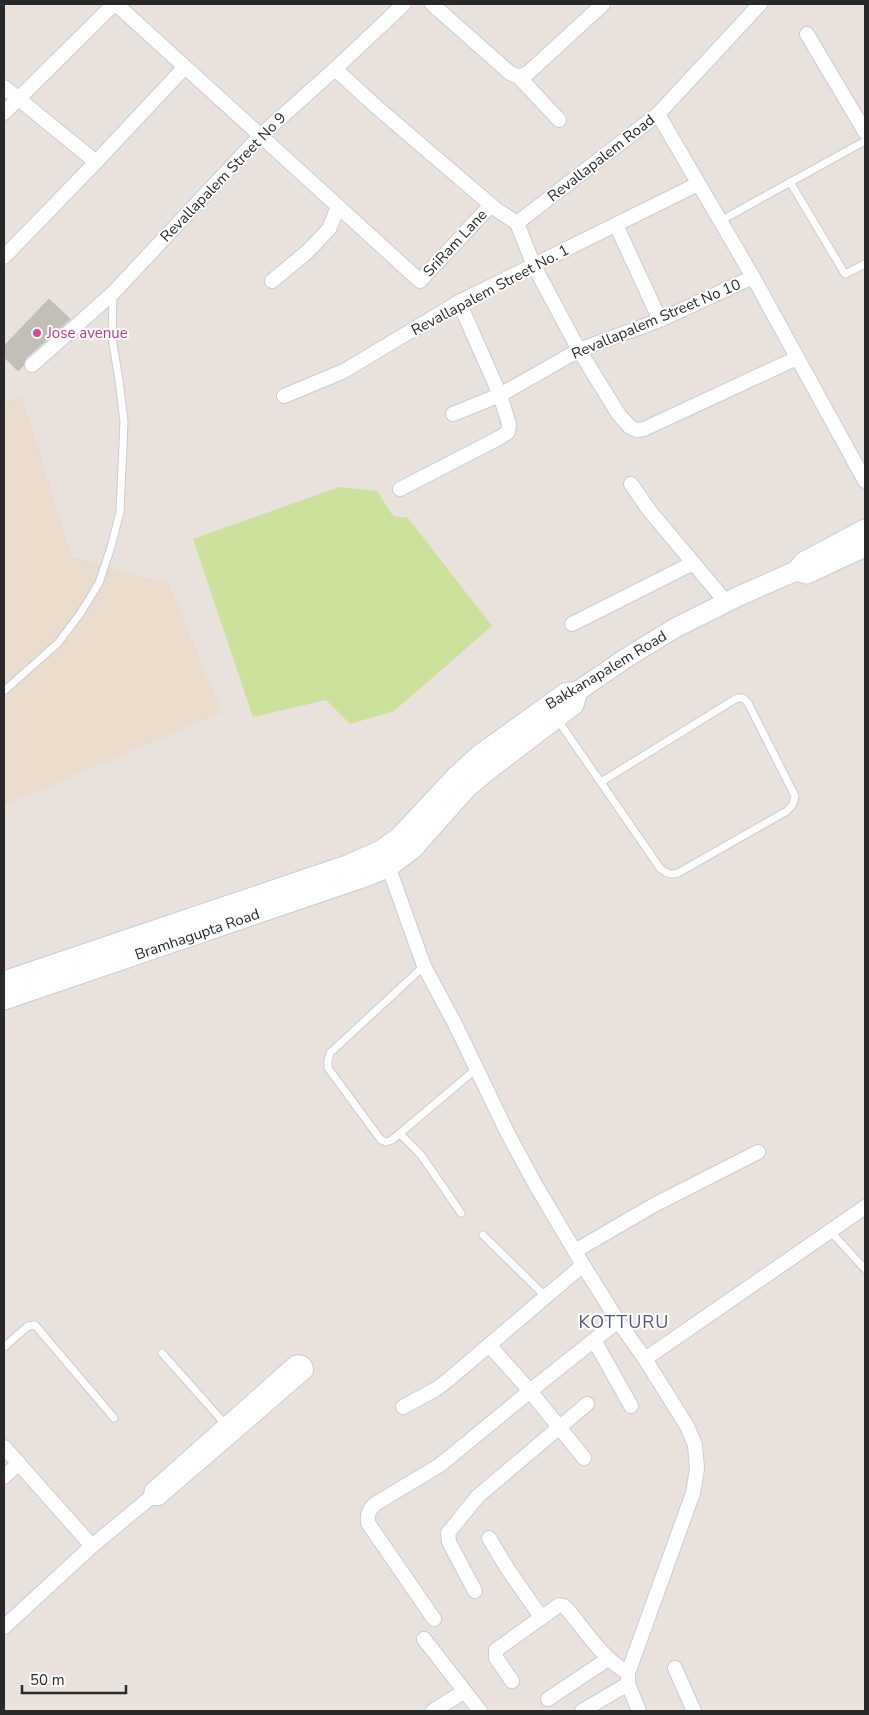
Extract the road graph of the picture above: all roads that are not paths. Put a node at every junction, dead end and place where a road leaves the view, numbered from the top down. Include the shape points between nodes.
1 (115, 4) edge
2 (404, 4) edge
3 (432, 4) edge
4 (603, 4) edge
5 (760, 4) edge
6 (807, 34) dead end
7 (186, 67) junction
8 (335, 69) junction
9 (519, 77) junction
10 (4, 87) edge
11 (17, 98) junction
12 (4, 113) edge
13 (658, 114) junction
14 (559, 120) dead end
15 (865, 132) edge
16 (260, 136) junction
17 (865, 141) edge
18 (96, 162) junction
19 (790, 182) junction
20 (698, 184) junction
21 (491, 205) junction
22 (338, 207) junction
23 (720, 221) junction
24 (517, 223) junction
25 (616, 225) junction
26 (4, 257) edge
27 (865, 264) edge
28 (534, 266) junction
29 (753, 277) junction
30 (272, 281) dead end
31 (113, 294) junction
32 (459, 302) junction
33 (660, 320) junction
34 (579, 350) junction
35 (797, 358) junction
36 (32, 365) dead end
37 (500, 395) junction
38 (284, 396) dead end
39 (452, 414) dead end
40 (865, 481) edge
41 (630, 484) dead end
42 (400, 489) dead end
43 (865, 529) edge
44 (865, 547) edge
45 (693, 563) junction
46 (796, 572) junction
47 (726, 602) junction
48 (572, 624) dead end
49 (4, 691) edge
50 (578, 691) junction
51 (556, 719) junction
52 (600, 782) junction
53 (385, 858) junction
54 (424, 966) junction
55 (4, 981) edge
56 (4, 1000) edge
57 (476, 1069) junction
58 (400, 1134) junction
59 (758, 1152) dead end
60 (865, 1207) edge
61 (461, 1213) dead end
62 (830, 1231) junction
63 (483, 1235) dead end
64 (575, 1251) junction
65 (583, 1265) junction
66 (865, 1269) edge
67 (545, 1296) junction
68 (618, 1322) junction
69 (594, 1340) junction
70 (488, 1345) junction
71 (4, 1347) edge
72 (162, 1353) dead end
73 (645, 1359) junction
74 (530, 1391) junction
75 (587, 1404) dead end
76 (632, 1406) dead end
77 (403, 1407) dead end
78 (114, 1418) dead end
79 (560, 1427) junction
80 (230, 1429) junction
81 (4, 1447) edge
82 (584, 1458) dead end
83 (19, 1463) junction
84 (4, 1477) edge
85 (489, 1538) dead end
86 (92, 1546) junction
87 (475, 1591) dead end
88 (541, 1617) junction
89 (434, 1619) dead end
90 (4, 1627) edge
91 (424, 1639) dead end
92 (608, 1659) junction
93 (675, 1668) dead end
94 (628, 1678) junction
95 (512, 1681) dead end
96 (464, 1692) junction
97 (548, 1700) dead end
98 (433, 1711) edge
99 (480, 1711) edge
100 (582, 1711) edge
101 (639, 1711) edge
102 (694, 1711) edge

1 - 7 street
1 - 11 street
2 - 8 street, Revallapalem Street No 9
3 - 9 street via 510,73
4 - 9 street via 528,73
5 - 13 street
6 - 15 street
7 - 16 street
7 - 18 street
8 - 16 street, Revallapalem Street No 9
8 - 21 street
9 - 14 street
10 - 11 street
11 - 12 street
11 - 18 street
13 - 20 street, Revallapalem Road
13 - 24 street, Revallapalem Road
16 - 22 street
16 - 31 street, Revallapalem Street No 9
17 - 19 lane
18 - 26 street
19 - 23 lane
19 - 27 lane via 845,274
20 - 23 street, Revallapalem Road
20 - 25 street, Revallapalem Street No. 1
21 - 22 street, SriRam Lane via 420,281
21 - 24 street
22 - 30 street via 329,229
23 - 29 street, Revallapalem Road
24 - 28 street
25 - 28 street, Revallapalem Street No. 1
25 - 33 street
28 - 32 street, Revallapalem Street No. 1
28 - 34 street
29 - 33 street, Revallapalem Street No 10
29 - 35 street, Revallapalem Road
31 - 36 street
31 - 49 lane via 112,338 124,422 120,512 111,547 99,583 80,614 58,643
32 - 37 street
32 - 38 street, Revallapalem Street No. 1 via 344,371
33 - 34 street, Revallapalem Street No 10
34 - 35 street via 620,415 637,430
34 - 37 street, Revallapalem Street No 10
35 - 40 street, Revallapalem Road
37 - 39 street, Revallapalem Street No 10
37 - 42 street via 509,424 508,432
41 - 45 street
43 - 46 street via 803,562
44 - 46 street, Bakkanapalem Road via 807,574
45 - 47 street
45 - 48 street
46 - 47 street, Bakkanapalem Road
47 - 50 street, Bakkanapalem Road via 675,628
50 - 51 street via 574,705
50 - 53 street, Bakkanapalem Road via 565,692 479,755 399,837
51 - 52 lane
51 - 53 street via 468,788 413,849
52 - 52 lane via 660,868 671,875 787,810 795,796 743,698 737,698
53 - 54 street
53 - 55 street, Bramhagupta Road via 338,868
53 - 56 street, Bramhagupta Road via 368,876
54 - 57 street
54 - 58 lane via 330,1053 328,1060 328,1068 381,1140 386,1142
57 - 58 lane
57 - 64 street via 535,1184
58 - 61 lane via 421,1155
59 - 64 street via 654,1205
60 - 62 street
62 - 66 lane
62 - 73 street
63 - 67 lane
64 - 65 street
65 - 67 street
65 - 68 street
67 - 70 street
68 - 69 street
68 - 73 street
69 - 74 street
69 - 76 street
70 - 74 street
70 - 77 street via 436,1389
71 - 78 lane via 28,1326 34,1325
72 - 80 lane
73 - 94 street via 688,1426 695,1445 697,1469 693,1493
74 - 79 street
74 - 89 street via 440,1465 375,1504 367,1516
75 - 79 street
79 - 82 street
79 - 87 street via 478,1496 448,1533 449,1542
80 - 80 street via 295,1363 304,1364 306,1371
80 - 86 street via 159,1498 150,1498
81 - 83 street
83 - 84 street
83 - 86 street
85 - 88 street
86 - 90 street
88 - 92 street via 559,1605 564,1606
88 - 95 street via 496,1650 496,1658
91 - 96 street
92 - 94 street
92 - 97 street
93 - 102 street
94 - 100 street
94 - 101 street
96 - 98 street
96 - 99 street

